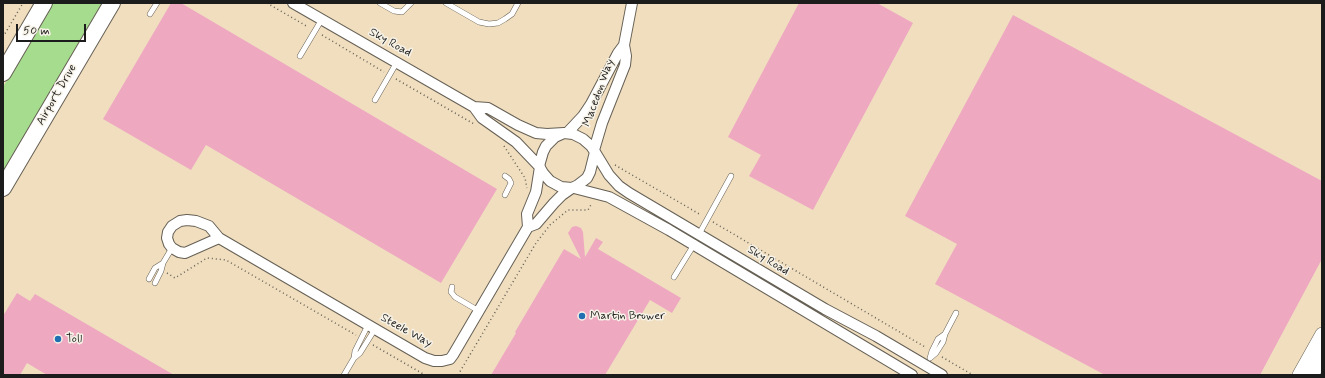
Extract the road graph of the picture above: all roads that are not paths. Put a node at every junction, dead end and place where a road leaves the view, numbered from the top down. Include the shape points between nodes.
1 (44, 3) edge
2 (115, 3) edge
3 (157, 3) edge
4 (293, 3) edge
5 (380, 3) edge
6 (411, 3) edge
7 (446, 3) edge
8 (518, 3) edge
9 (632, 3) edge
10 (150, 14) dead end
11 (322, 20) junction
12 (624, 45) junction
13 (300, 56) dead end
14 (397, 62) junction
15 (3, 73) edge
16 (375, 100) dead end
17 (474, 107) junction
18 (566, 133) junction
19 (594, 151) junction
20 (540, 167) junction
21 (505, 176) dead end
22 (731, 176) dead end
23 (3, 188) edge
24 (573, 188) junction
25 (505, 195) dead end
26 (528, 227) junction
27 (219, 238) junction
28 (697, 240) junction
29 (172, 248) junction
30 (163, 263) junction
31 (674, 277) dead end
32 (149, 280) dead end
33 (155, 283) dead end
34 (452, 287) dead end
35 (479, 311) junction
36 (956, 313) dead end
37 (371, 327) junction
38 (1322, 334) edge
39 (1322, 353) edge
40 (354, 358) junction
41 (928, 362) junction
42 (344, 375) edge
43 (912, 375) edge
44 (942, 375) edge
45 (1300, 375) edge
46 (1313, 375) edge

1 - 15 main road
2 - 23 main road, Airport Drive
3 - 10 lane
4 - 11 street, Sky Road
5 - 6 lane via 394,11 402,12
7 - 8 lane via 479,22 489,24 498,23 512,14
9 - 12 street, Macedon Way
11 - 13 lane
11 - 14 street, Sky Road
12 - 18 street, Macedon Way via 583,116
12 - 19 street, Macedon Way via 625,65
14 - 16 lane
14 - 17 street, Sky Road
17 - 18 street, Sky Road via 488,108 518,126 536,133
17 - 20 street, Sky Road via 482,118 516,142
18 - 19 street via 583,139
18 - 20 street via 555,137 546,146
19 - 24 street via 587,178
19 - 28 street, Sky Road via 609,176 619,186
20 - 24 street via 550,181 561,187
20 - 26 street, Steele Way via 536,192 527,214
21 - 25 lane via 511,183
22 - 28 lane
24 - 26 street, Steele Way via 562,195 536,224
24 - 28 street, Sky Road via 598,194 622,204
26 - 35 street, Steele Way
27 - 29 street via 185,253
27 - 29 street, Steele Way via 209,226 196,221 180,221 168,232 167,238
27 - 37 street, Steele Way
28 - 31 lane
28 - 41 street, Sky Road
28 - 43 street, Sky Road
29 - 30 lane
30 - 32 lane via 155,268
30 - 33 lane
34 - 35 lane via 451,292 455,297
35 - 37 street, Steele Way via 453,355 442,361 425,358
36 - 41 lane via 943,342
37 - 40 lane via 362,338
37 - 40 lane via 367,342 360,354
38 - 45 street
39 - 46 street
40 - 42 lane
41 - 44 street, Sky Road

